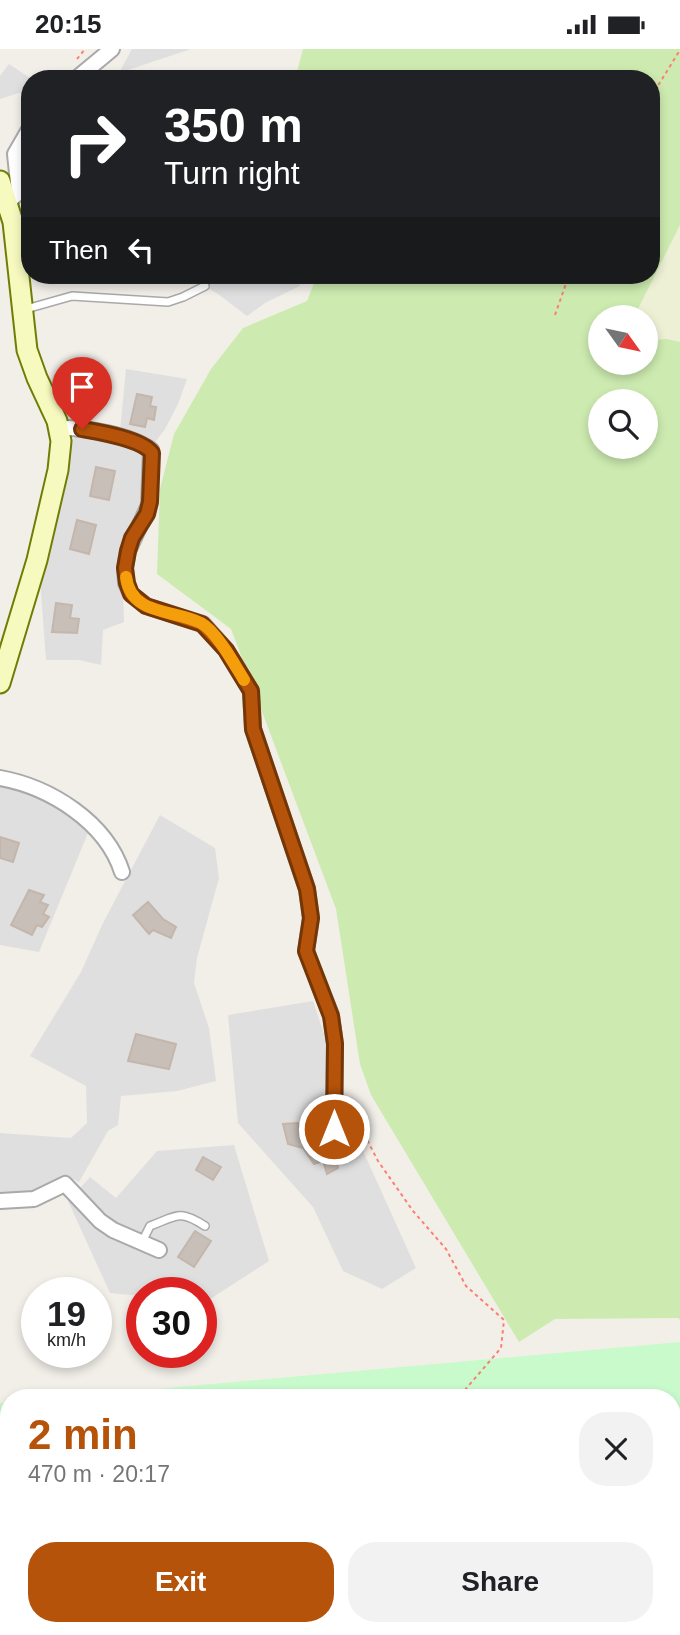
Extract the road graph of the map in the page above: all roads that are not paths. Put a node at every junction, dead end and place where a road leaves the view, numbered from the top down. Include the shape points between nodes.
1 (112, 49) edge
2 (87, 70) edge
3 (21, 144) edge
4 (0, 181) edge
5 (8, 202) junction
6 (205, 286) dead end
7 (21, 310) junction
8 (60, 428) junction
9 (0, 683) edge
10 (0, 778) edge
11 (122, 872) dead end
12 (334, 1129) dead end
13 (0, 1201) edge
14 (205, 1226) dead end
15 (142, 1242) junction
16 (159, 1250) dead end

1 - 2 street
3 - 5 street via 15,154 19,192
4 - 5 street
5 - 7 street
6 - 7 lane via 172,301 72,296
7 - 8 street via 32,365
8 - 9 street via 52,501
8 - 12 street via 96,432 150,450 150,502 126,561 128,588 150,608 202,624 226,650 251,691 253,729 307,889 311,918 306,951 331,1016 335,1044
10 - 11 street via 44,793 78,814 108,844
13 - 15 street via 34,1199 65,1184 100,1221
14 - 15 lane via 181,1214 150,1226
15 - 16 street

